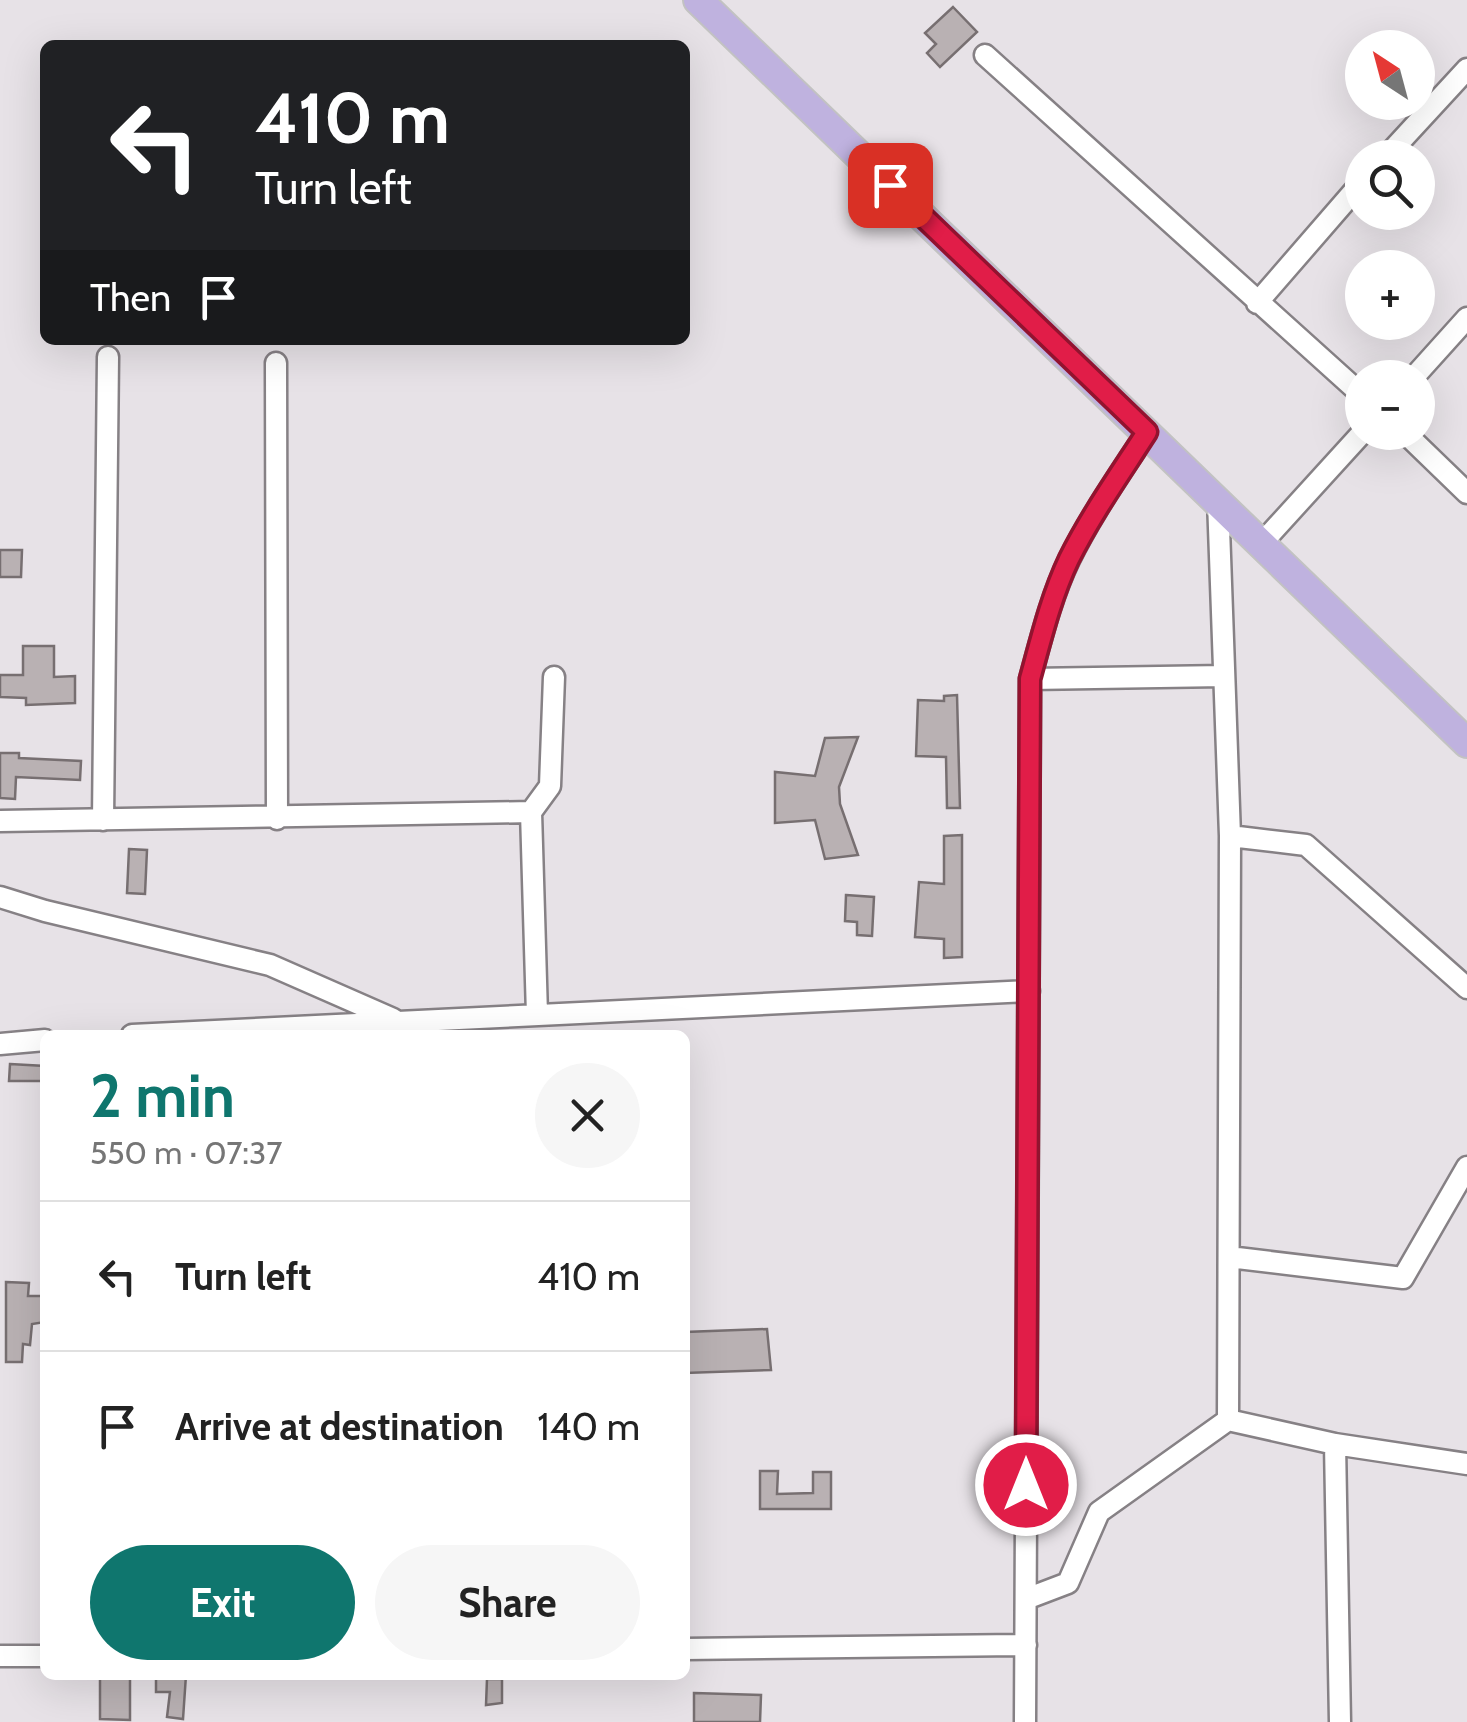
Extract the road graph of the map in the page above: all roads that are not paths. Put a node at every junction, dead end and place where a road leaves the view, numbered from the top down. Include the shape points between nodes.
1 (698, 0) edge
2 (984, 55) dead end
3 (1467, 69) edge
4 (1402, 140) edge
5 (1345, 202) edge
6 (1257, 303) junction
7 (1467, 318) edge
8 (108, 357) dead end
9 (1429, 360) edge
10 (276, 363) dead end
11 (1345, 380) edge
12 (1147, 432) junction
13 (1347, 450) edge
14 (1423, 450) edge
15 (1467, 493) edge
16 (1218, 500) junction
17 (1260, 544) junction
18 (1224, 676) junction
19 (554, 677) dead end
20 (1030, 679) junction
21 (1467, 743) edge
22 (531, 812) junction
23 (277, 819) junction
24 (104, 820) junction
25 (0, 821) edge
26 (1230, 836) junction
27 (0, 897) edge
28 (1467, 988) edge
29 (1029, 991) junction
30 (537, 1015) junction
31 (398, 1022) junction
32 (234, 1030) edge
33 (40, 1040) edge
34 (0, 1044) edge
35 (1467, 1167) edge
36 (1230, 1258) junction
37 (1228, 1420) junction
38 (1334, 1444) junction
39 (1467, 1464) edge
40 (1026, 1599) junction
41 (1026, 1645) junction
42 (690, 1649) edge
43 (0, 1656) edge
44 (40, 1656) edge
45 (1025, 1722) edge
46 (1340, 1722) edge

1 - 12 main road
2 - 6 street
3 - 4 street
5 - 6 street
6 - 11 street
7 - 9 street
8 - 24 street
10 - 23 street
12 - 16 main road
12 - 20 street via 1068,562
13 - 17 street
14 - 15 street
16 - 17 main road
16 - 18 street
17 - 21 main road
18 - 20 street
18 - 26 street
19 - 22 street via 550,786
20 - 29 street
22 - 23 street
22 - 30 street
23 - 24 street
24 - 25 street
26 - 28 street via 1306,846
26 - 36 street
27 - 31 street via 270,965
29 - 30 street
29 - 40 street
30 - 31 street
31 - 32 street
33 - 34 street
35 - 36 street via 1403,1278
36 - 37 street
37 - 38 street
37 - 40 street via 1100,1512 1068,1583
38 - 39 street
38 - 46 street
40 - 41 street
41 - 42 street
41 - 45 street
43 - 44 street

